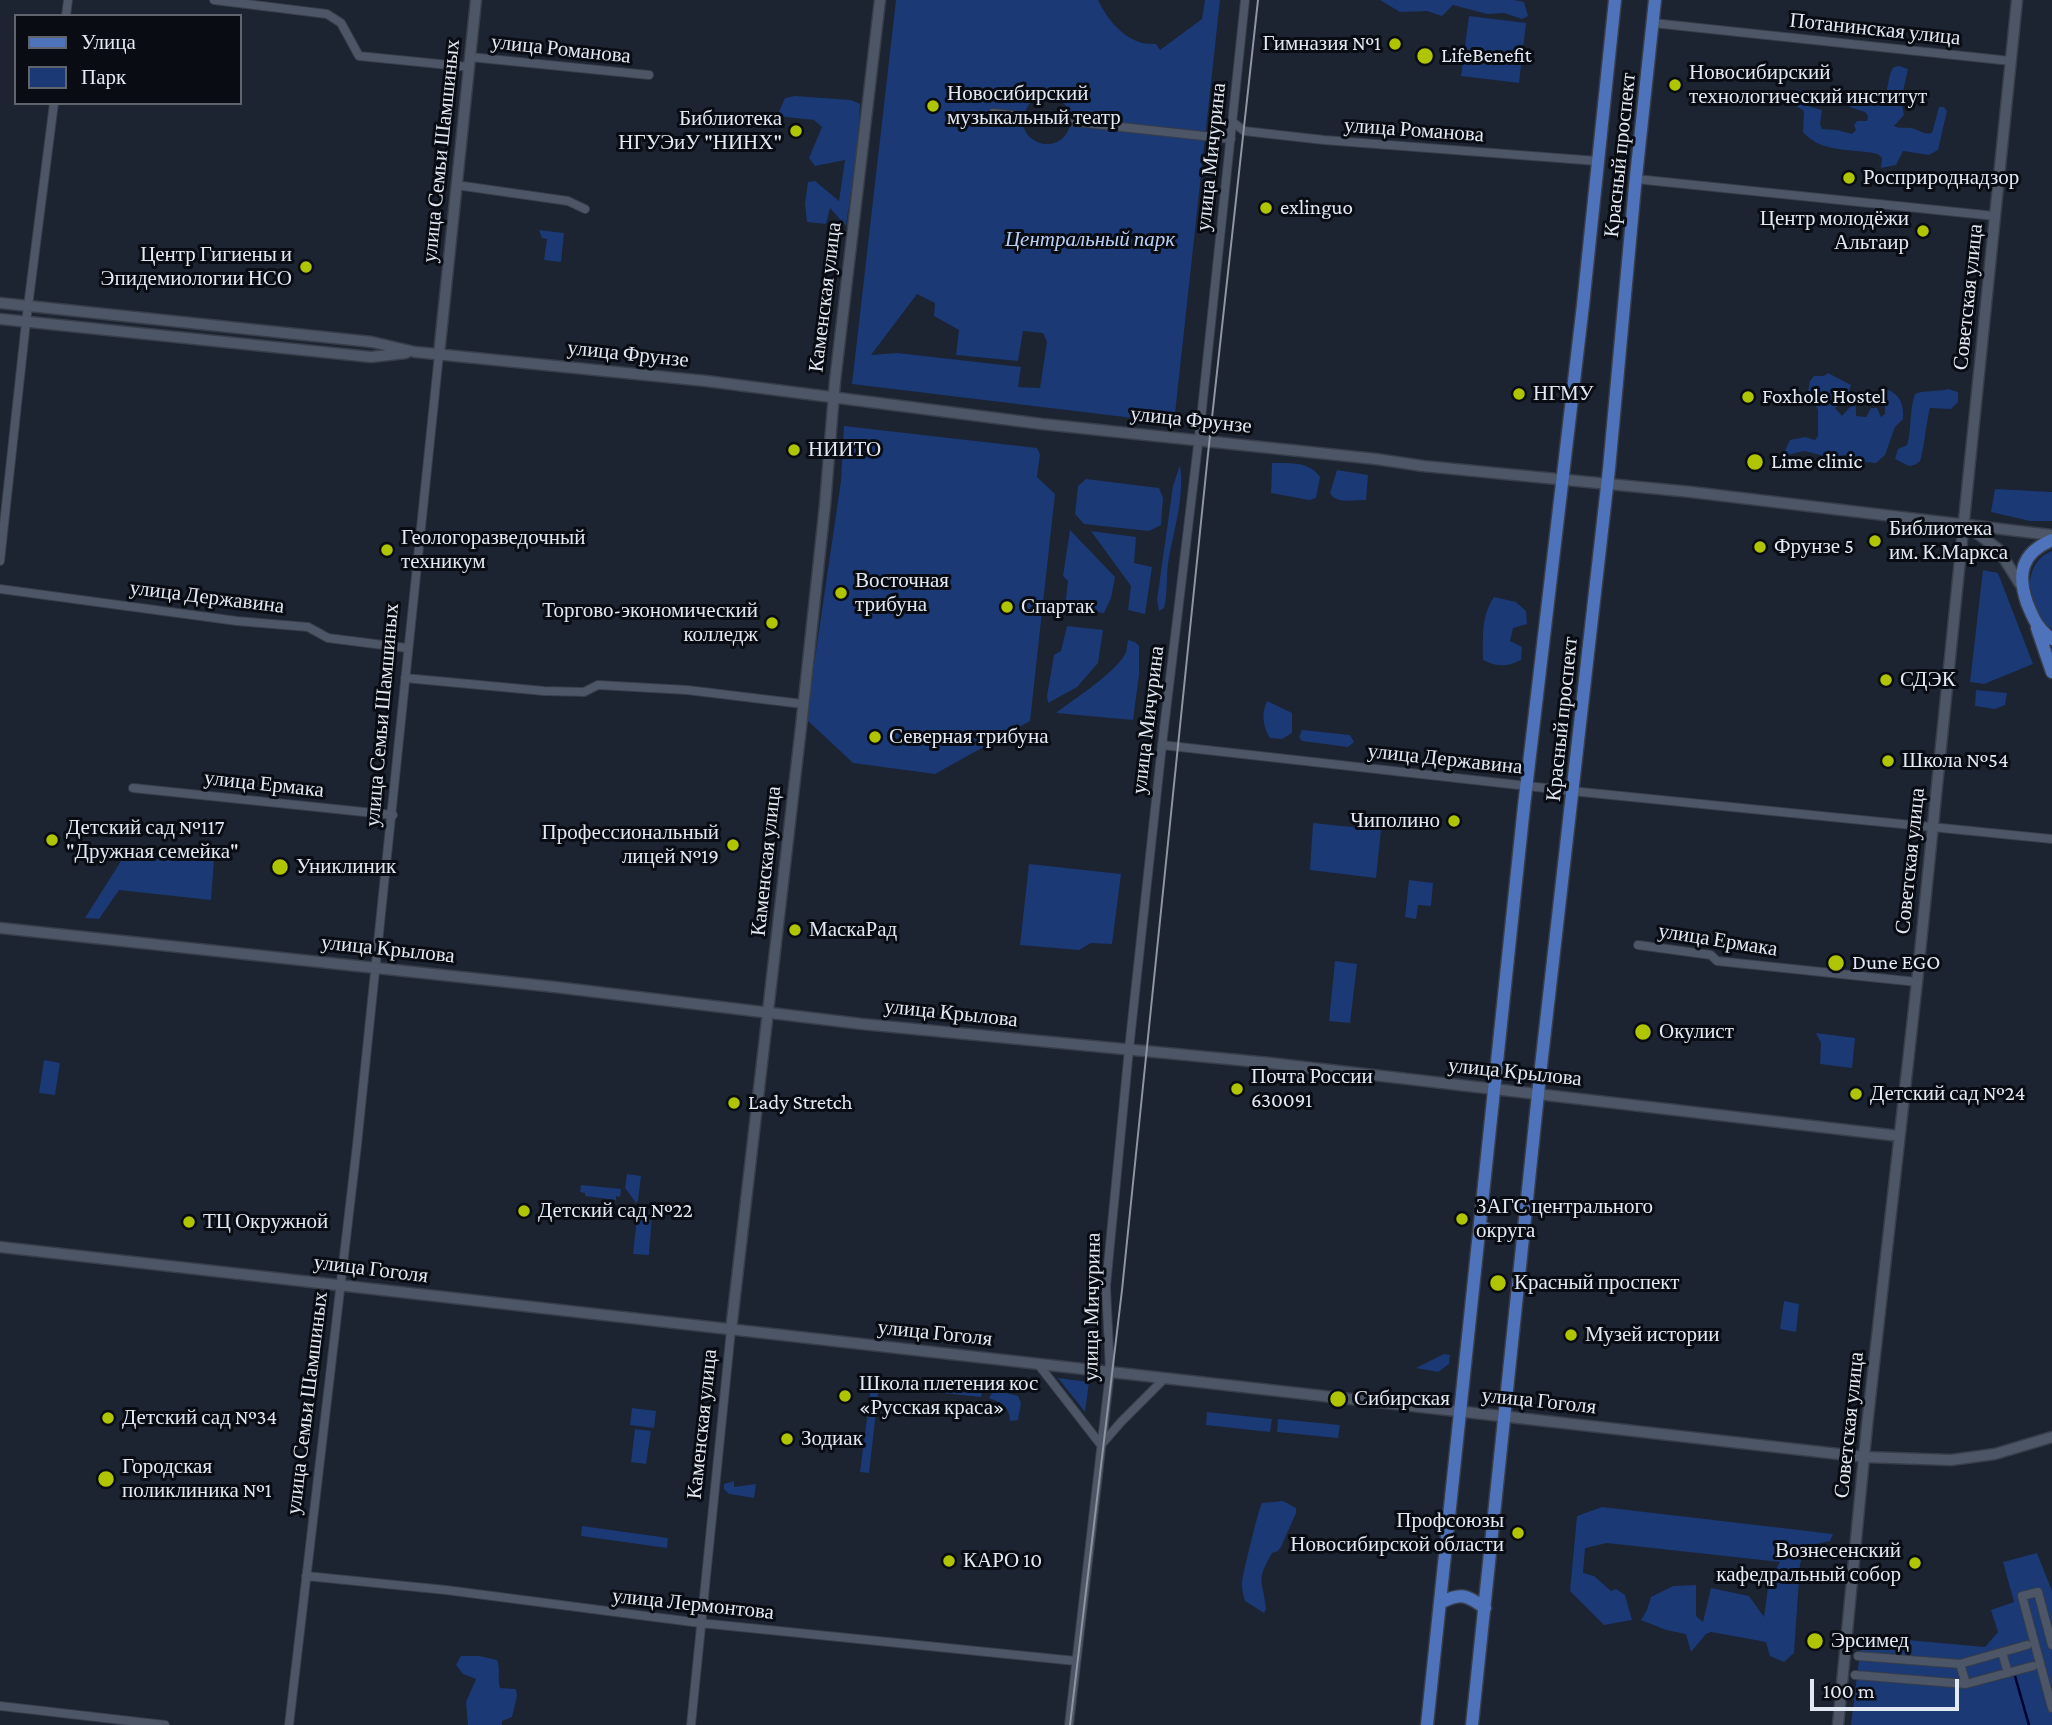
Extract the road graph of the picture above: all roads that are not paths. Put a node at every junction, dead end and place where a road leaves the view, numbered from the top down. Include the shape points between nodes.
1 (215, 0) edge
2 (476, 0) edge
3 (880, 0) edge
4 (1245, 0) edge
5 (1615, 0) edge
6 (1655, 0) edge
7 (2017, 0) edge
8 (1653, 23) junction
9 (2011, 61) junction
10 (470, 62) junction
11 (649, 75) dead end
12 (54, 105) edge
13 (993, 113) dead end
14 (1233, 122) junction
15 (1231, 139) junction
16 (1597, 161) junction
17 (1636, 178) junction
18 (456, 185) junction
19 (585, 209) dead end
20 (1995, 216) junction
21 (0, 303) edge
22 (28, 306) junction
23 (0, 319) edge
24 (26, 322) junction
25 (415, 352) junction
26 (439, 355) junction
27 (833, 397) junction
28 (1198, 440) junction
29 (1562, 480) junction
30 (1607, 484) junction
31 (1964, 523) junction
32 (2052, 538) edge
33 (0, 561) edge
34 (2020, 584) junction
35 (0, 589) edge
36 (2033, 618) junction
37 (2052, 639) edge
38 (407, 648) junction
39 (2052, 672) edge
40 (405, 678) junction
41 (803, 704) junction
42 (1162, 745) junction
43 (1526, 785) junction
44 (133, 788) dead end
45 (1573, 791) junction
46 (393, 815) junction
47 (1933, 829) junction
48 (2052, 839) edge
49 (0, 928) edge
50 (1638, 945) dead end
51 (374, 967) junction
52 (1917, 982) junction
53 (769, 1012) junction
54 (1129, 1049) junction
55 (1495, 1089) junction
56 (1538, 1093) junction
57 (1899, 1136) junction
58 (1481, 1226) junction
59 (1524, 1230) junction
60 (0, 1247) edge
61 (341, 1285) junction
62 (731, 1330) junction
63 (1038, 1364) junction
64 (1110, 1372) junction
65 (1165, 1378) junction
66 (1461, 1413) junction
67 (1503, 1418) junction
68 (2052, 1437) edge
69 (1101, 1445) junction
70 (1865, 1457) junction
71 (306, 1576) junction
72 (1440, 1602) junction
73 (1485, 1608) junction
74 (700, 1623) junction
75 (2027, 1645) dead end
76 (2052, 1646) edge
77 (2002, 1652) junction
78 (1858, 1656) dead end
79 (1890, 1659) junction
80 (1076, 1661) junction
81 (1928, 1663) junction
82 (1960, 1664) junction
83 (2033, 1666) dead end
84 (2008, 1672) junction
85 (1855, 1675) dead end
86 (1889, 1678) junction
87 (1931, 1682) junction
88 (1966, 1684) junction
89 (0, 1706) edge
90 (2052, 1708) edge
91 (164, 1725) edge
92 (289, 1725) edge
93 (691, 1725) edge
94 (1069, 1725) edge
95 (1427, 1725) edge
96 (1472, 1725) edge
97 (1838, 1725) edge

1 - 10 street, улица Романова via 327,14 341,23 359,56
2 - 10 street, улица Семьи Шамшиных
3 - 27 street, Каменская улица
4 - 14 street, улица Мичурина
5 - 16 main road, Красный проспект
6 - 8 main road, Красный проспект
7 - 9 street, Советская улица
8 - 9 street, Потанинская улица
8 - 17 main road, Красный проспект
9 - 20 street, Советская улица
10 - 11 street, улица Романова
10 - 18 street, улица Семьи Шамшиных
12 - 22 street
13 - 15 street
14 - 15 street, улица Мичурина
14 - 16 street, улица Романова via 1244,131 1311,139
15 - 28 street, улица Мичурина
16 - 29 main road, Красный проспект
17 - 20 street
17 - 30 main road, Красный проспект
18 - 19 street via 568,201
18 - 26 street, улица Семьи Шамшиных
20 - 31 street, Советская улица
21 - 22 street, улица Фрунзе
22 - 24 street
22 - 25 street, улица Фрунзе via 372,342
23 - 24 street, улица Фрунзе
24 - 25 street, улица Фрунзе via 371,357
24 - 33 street
25 - 26 street, улица Фрунзе
26 - 27 street, улица Фрунзе
26 - 38 street, улица Семьи Шамшиных
27 - 28 street, улица Фрунзе
27 - 41 street, Каменская улица
28 - 29 street, улица Фрунзе
28 - 42 street, улица Мичурина
29 - 30 street, улица Фрунзе
29 - 43 main road, Красный проспект
30 - 31 street, улица Фрунзе
30 - 45 main road, Красный проспект
31 - 32 street, улица Фрунзе
31 - 34 street via 1998,550
31 - 47 street, Советская улица
32 - 34 main road via 2029,558
34 - 36 main road
35 - 38 street, улица Державина via 308,627 328,638
36 - 37 main road
36 - 39 main road
38 - 40 street, улица Семьи Шамшиных
40 - 41 street via 544,691 584,692 598,685 674,689
40 - 46 street, улица Семьи Шамшиных
41 - 53 street, Каменская улица
42 - 43 street, улица Державина
42 - 54 street, улица Мичурина
43 - 45 street, улица Державина
43 - 55 main road, Красный проспект
44 - 46 street, улица Ермака
45 - 47 street, улица Державина
45 - 56 main road, Красный проспект
46 - 51 street, улица Семьи Шамшиных
47 - 48 street, улица Державина
47 - 52 street, Советская улица
49 - 51 street, улица Крылова
50 - 52 street, улица Ермака via 1711,955 1717,961
51 - 53 street, улица Крылова
51 - 61 street, улица Семьи Шамшиных
52 - 57 street, Советская улица
53 - 54 street, улица Крылова
53 - 62 street, Каменская улица
54 - 55 street, улица Крылова
54 - 64 street, улица Мичурина via 1106,1286
55 - 56 street, улица Крылова
55 - 58 main road, Красный проспект
56 - 57 street, улица Крылова
56 - 59 main road, Красный проспект
57 - 70 street, Советская улица
58 - 59 main road via 1510,1237
58 - 66 main road, Красный проспект
59 - 67 main road, Красный проспект
60 - 61 street, улица Гоголя
61 - 62 street, улица Гоголя
61 - 71 street, улица Семьи Шамшиных
62 - 63 street, улица Гоголя
62 - 74 street, Каменская улица
63 - 64 street, улица Гоголя
63 - 69 street, улица Мичурина
64 - 65 street, улица Гоголя
64 - 69 street, улица Мичурина
65 - 66 street, улица Гоголя
65 - 69 street
66 - 67 street, улица Гоголя
66 - 72 main road, Красный проспект
67 - 70 street, улица Гоголя
67 - 73 main road, Красный проспект
68 - 70 street, улица Гоголя via 1995,1454 1951,1460
69 - 80 street, улица Мичурина
70 - 97 street, Советская улица
71 - 74 street, улица Лермонтова
71 - 92 street, улица Семьи Шамшиных
72 - 73 main road via 1455,1595 1470,1597
72 - 95 main road, Красный проспект
73 - 96 main road, Красный проспект
74 - 80 street, улица Лермонтова
74 - 93 street, Каменская улица
75 - 77 street
76 - 90 street via 2038,1592 2022,1596
77 - 82 street
77 - 84 street
78 - 79 street
79 - 81 street
79 - 86 street
80 - 94 street, улица Мичурина
81 - 82 street
81 - 87 street
82 - 88 street
83 - 84 street
84 - 88 street
85 - 86 street
86 - 87 street
87 - 88 street
89 - 91 street

